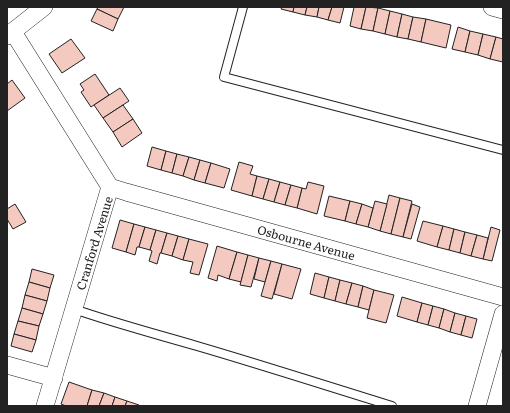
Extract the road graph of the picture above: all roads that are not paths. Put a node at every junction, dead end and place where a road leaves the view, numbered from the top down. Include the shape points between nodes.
1 (44, 7) edge
2 (243, 7) edge
3 (492, 7) edge
4 (503, 10) edge
5 (10, 34) edge
6 (503, 150) edge
7 (110, 187) junction
8 (503, 297) edge
9 (74, 309) junction
10 (503, 314) edge
11 (7, 364) edge
12 (54, 378) junction
13 (45, 406) edge
14 (392, 406) edge
15 (477, 406) edge

1 - 5 street
2 - 6 lane via 224,77
3 - 4 street
5 - 7 street, Cranford Avenue
7 - 8 street, Osbourne Avenue
7 - 9 street, Cranford Avenue
9 - 12 street, Cranford Avenue
9 - 14 lane
10 - 15 street
11 - 12 street
12 - 13 street, Cranford Avenue

